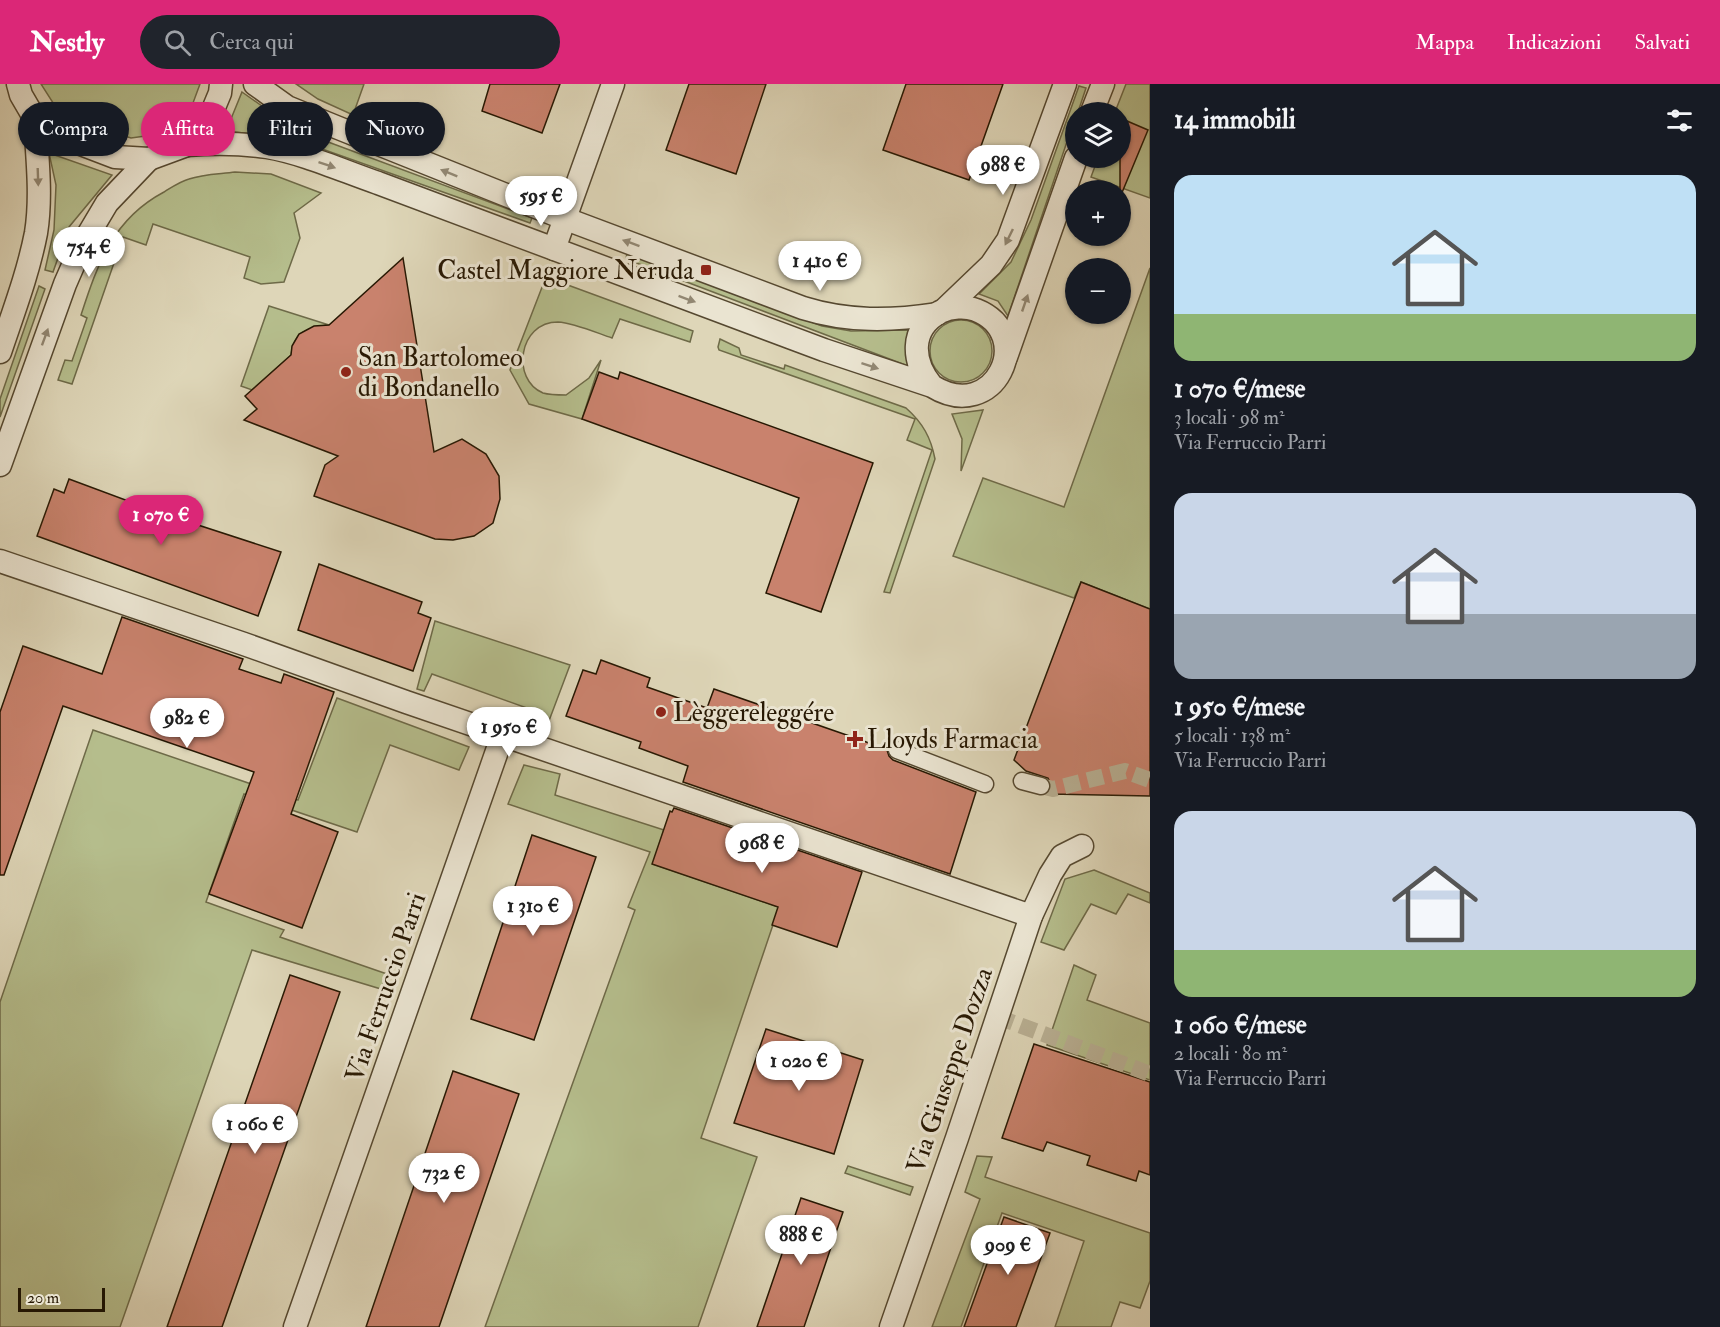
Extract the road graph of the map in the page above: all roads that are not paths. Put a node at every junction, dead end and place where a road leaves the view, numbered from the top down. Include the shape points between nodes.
1 (221, 84) edge
2 (255, 84) edge
3 (613, 84) edge
4 (1065, 84) edge
5 (1103, 84) edge
6 (18, 88) edge
7 (26, 102) edge
8 (216, 102) edge
9 (1096, 102) edge
10 (235, 144) edge
11 (37, 156) edge
12 (112, 156) edge
13 (157, 156) edge
14 (149, 159) junction
15 (1072, 168) edge
16 (566, 219) junction
17 (554, 249) junction
18 (940, 312) junction
19 (0, 352) edge
20 (1005, 358) junction
21 (932, 386) junction
22 (0, 465) edge
23 (0, 561) edge
24 (503, 734) junction
25 (897, 750) dead end
26 (1022, 781) dead end
27 (985, 784) dead end
28 (1041, 786) tunnel mouth
29 (1082, 846) dead end
30 (1031, 916) junction
31 (295, 1327) edge
32 (891, 1327) edge

1 - 8 street
16 -> 2 street via 287,107
3 - 16 street
4 -> 18 street via 1008,240 991,265
5 - 9 street
6 - 7 street
10 -> 17 street via 269,148 378,183
11 -> 19 street via 36,231 27,272
12 - 14 street
13 - 14 street
22 -> 14 street via 82,244 107,203
20 -> 15 street
16 - 17 street
18 -> 16 street via 886,320 823,314
17 -> 21 street
18 - 20 street via 970,308 983,313 1001,332
18 - 21 street via 926,323 916,349 923,376
20 - 21 street via 999,375 980,392 955,396
23 - 24 street
24 - 30 street
24 - 31 street, Via Ferruccio Parri
25 - 27 street
26 - 28 street
29 - 30 street, Via Giuseppe Dozza via 1062,856
30 - 32 street, Via Giuseppe Dozza

